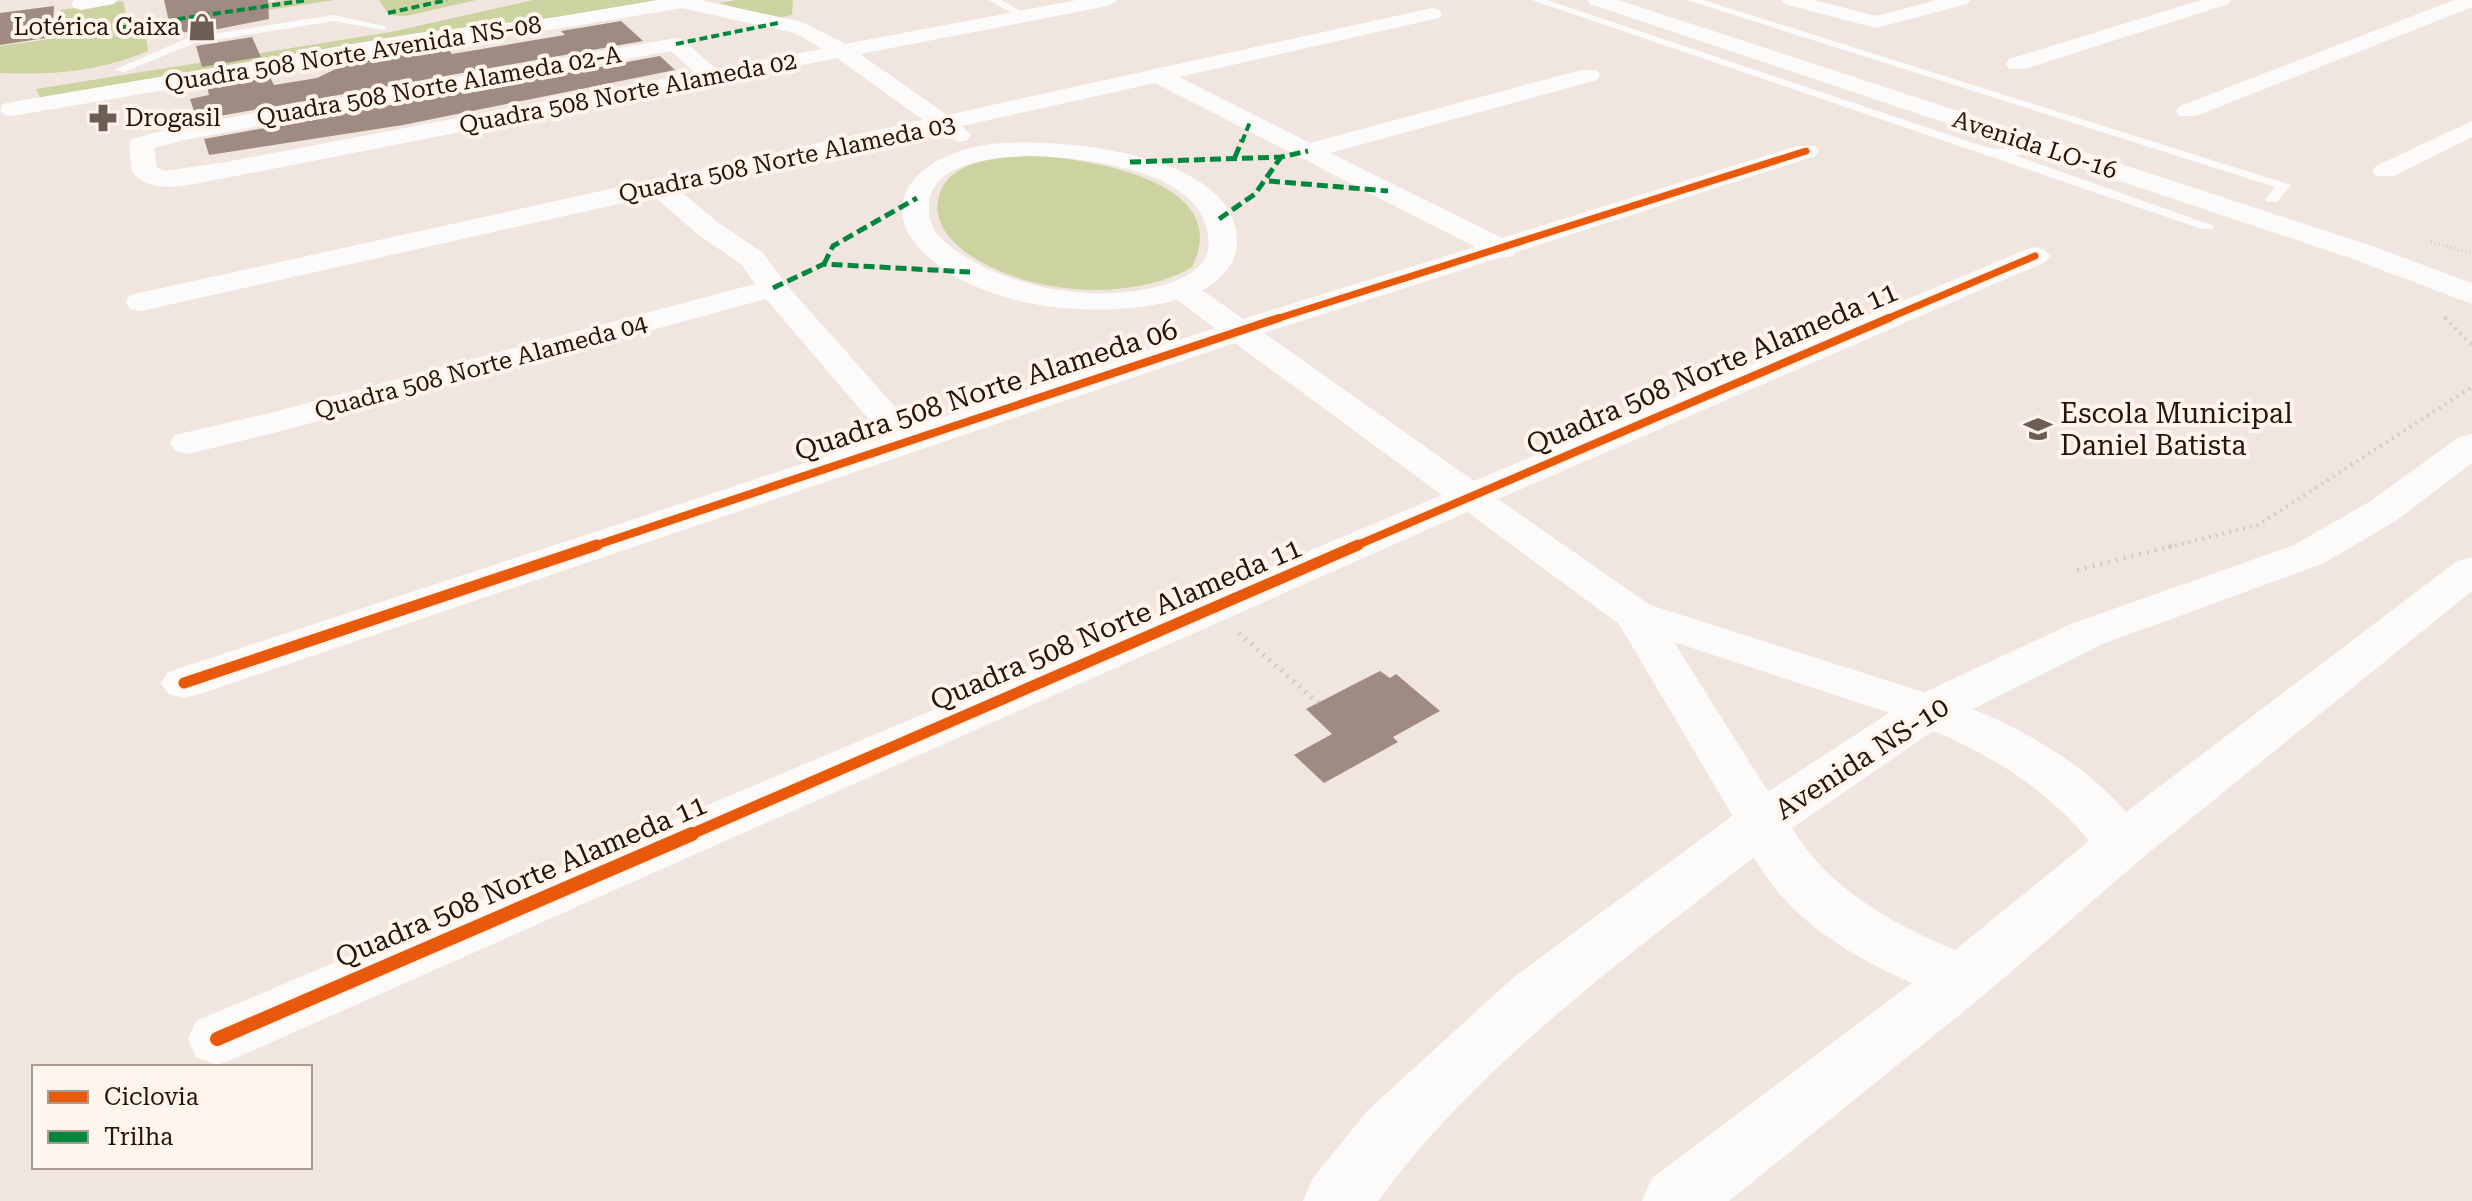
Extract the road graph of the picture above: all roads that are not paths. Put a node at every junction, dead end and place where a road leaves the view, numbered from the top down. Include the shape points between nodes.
1 (107, 0) edge
2 (993, 0) edge
3 (1108, 0) edge
4 (1537, 0) edge
5 (1597, 0) edge
6 (1653, 0) edge
7 (1692, 0) edge
8 (1791, 0) edge
9 (1960, 0) edge
10 (2221, 0) edge
11 (682, 1) edge
12 (2470, 1) edge
13 (81, 4) dead end
14 (470, 8) dead end
15 (1432, 14) dead end
16 (1025, 16) junction
17 (1674, 26) junction
18 (383, 27) junction
19 (1640, 35) junction
20 (1742, 48) junction
21 (841, 51) junction
22 (1707, 58) junction
23 (2017, 64) dead end
24 (120, 70) junction
25 (1893, 70) junction
26 (1157, 75) junction
27 (1589, 75) dead end
28 (712, 77) junction
29 (1990, 93) junction
30 (4, 100) edge
31 (1965, 100) junction
32 (1915, 105) junction
33 (2188, 111) dead end
34 (1886, 118) junction
35 (945, 125) junction
36 (2472, 128) edge
37 (2047, 149) junction
38 (1308, 151) junction
39 (1806, 151) dead end
40 (982, 153) junction
41 (1994, 153) junction
42 (2385, 171) dead end
43 (149, 175) joint
44 (660, 187) junction
45 (2272, 199) junction
46 (2207, 226) dead end
47 (2389, 236) dead end
48 (1503, 250) junction
49 (2035, 256) dead end
50 (773, 288) junction
51 (1182, 290) junction
52 (2472, 294) edge
53 (141, 302) dead end
54 (1242, 330) junction
55 (906, 441) junction
56 (188, 443) dead end
57 (2472, 445) edge
58 (1472, 496) junction
59 (2472, 570) edge
60 (1635, 615) junction
61 (184, 683) dead end
62 (1929, 710) junction
63 (1762, 822) junction
64 (2122, 844) junction
65 (1963, 978) junction
66 (217, 1039) dead end
67 (1337, 1201) edge
68 (1676, 1201) edge

1 - 13 street
2 - 16 lane
3 - 16 street, Quadra 508 Norte Alameda 02
4 - 19 lane
5 - 17 street, Avenida LO-16
6 - 25 street, Avenida LO-16
7 - 25 lane
8 - 9 street via 1883,22
10 - 23 street
11 - 21 street via 804,21
11 - 30 street, Quadra 508 Norte Avenida NS-08
12 - 33 street
14 - 18 street, Quadra 508 Norte Avenida NS-08
15 - 26 street, Quadra 508 Norte Alameda 03
16 - 21 street, Quadra 508 Norte Alameda 02
17 - 19 lane
17 - 20 street, Avenida LO-16
18 - 24 street, Quadra 508 Norte Avenida NS-08
18 - 24 lane via 334,18 270,32 192,40
19 - 22 lane
20 - 22 lane
20 - 32 street, Avenida LO-16
21 - 28 street, Quadra 508 Norte Alameda 02
21 - 35 street
22 - 34 lane
24 - 30 street, Quadra 508 Norte Avenida NS-08
25 - 29 lane
25 - 31 street, Avenida LO-16
26 - 35 street, Quadra 508 Norte Alameda 03
26 - 38 street
27 - 38 street
28 - 43 street, Quadra 508 Norte Alameda 02 via 226,170 165,179
28 - 43 street, Quadra 508 Norte Alameda 02-A via 676,44 181,133 141,144
29 - 31 lane
29 - 45 lane via 2284,185
31 - 45 street, Avenida LO-16
32 - 34 lane
32 - 37 street, Avenida LO-16
34 - 41 lane
35 - 40 street
35 - 44 street, Quadra 508 Norte Alameda 03
36 - 42 street
37 - 41 lane
37 - 52 street, Avenida LO-16
38 - 48 street
39 - 48 street, Quadra 508 Norte Alameda 06
40 - 51 street via 1051,148 1106,156 1152,169 1189,188 1219,219 1224,244 1214,269
40 - 51 street via 934,170 917,198 923,236 950,261 1007,286 1073,300 1118,301
41 - 46 lane
44 - 50 street, Quadra 508 Norte Alameda 06 via 753,259
44 - 53 street, Quadra 508 Norte Alameda 03
45 - 47 street, Avenida LO-16
48 - 54 street, Quadra 508 Norte Alameda 06
49 - 58 street, Quadra 508 Norte Alameda 11
50 - 55 street, Quadra 508 Norte Alameda 06
50 - 56 street, Quadra 508 Norte Alameda 04
51 - 54 street
54 - 55 street, Quadra 508 Norte Alameda 06
54 - 58 street
55 - 61 street, Quadra 508 Norte Alameda 06
57 - 62 street, Avenida NS-10 via 2383,511 2309,554 2087,634
58 - 60 street
58 - 66 street, Quadra 508 Norte Alameda 11
59 - 64 street
60 - 62 street
60 - 63 street
62 - 63 street, Avenida NS-10
62 - 64 street via 2037,762 2089,805
63 - 65 street via 1774,848 1817,899 1882,945
63 - 67 street, Avenida NS-10 via 1535,995 1391,1131
64 - 65 street
65 - 68 street

